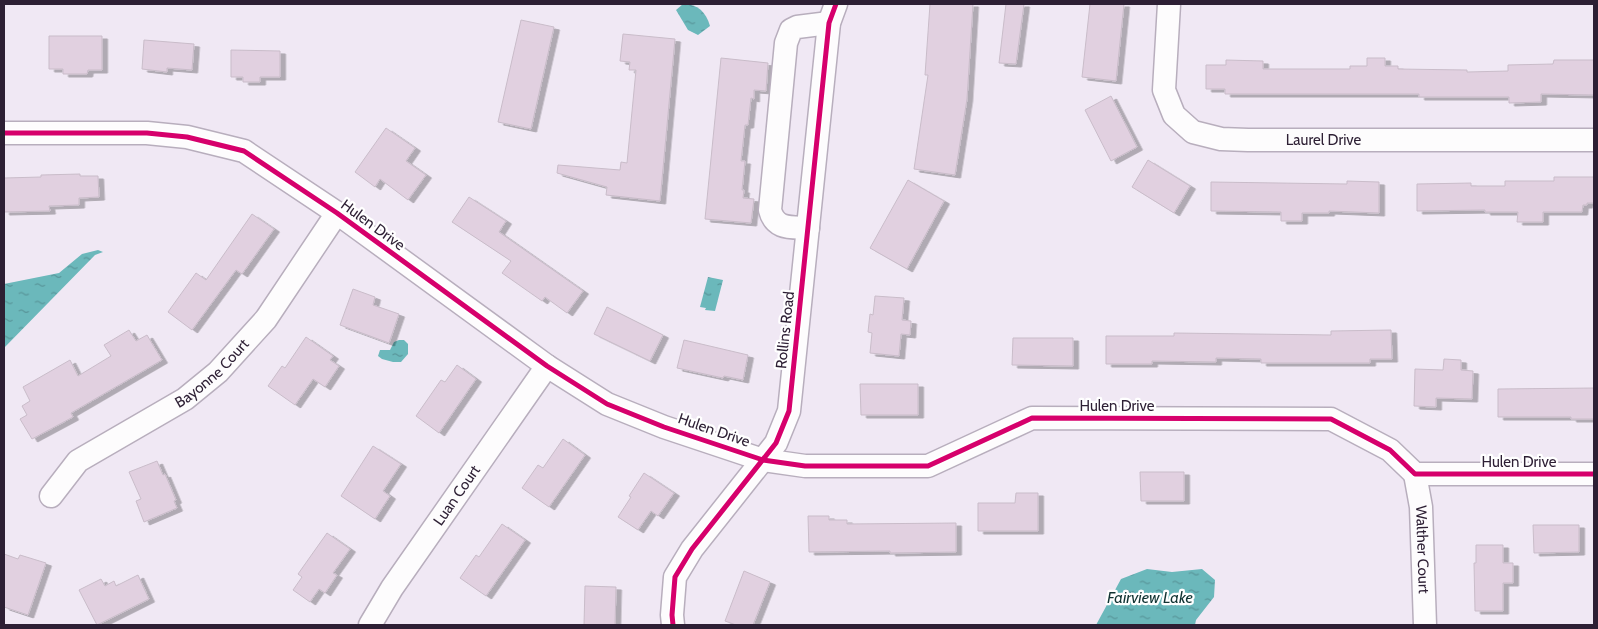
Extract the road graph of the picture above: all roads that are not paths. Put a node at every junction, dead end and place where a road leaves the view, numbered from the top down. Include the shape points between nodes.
1 (1169, 4) edge
2 (830, 10) edge
3 (4, 133) edge
4 (1594, 140) edge
5 (337, 213) junction
6 (808, 228) junction
7 (548, 366) junction
8 (763, 460) junction
9 (1415, 474) junction
10 (1594, 474) edge
11 (51, 496) dead end
12 (370, 625) edge
13 (673, 625) edge
14 (1425, 625) edge

1 - 4 street, Laurel Drive via 1164,90 1174,115 1193,132 1221,139 1248,140
2 - 6 street, Rollins Road
2 - 6 street via 791,30 786,43 770,210 780,225
3 - 5 street, Hulen Drive via 147,133 187,137 244,151
5 - 7 street, Hulen Drive
5 - 11 street, Bayonne Court via 266,319 218,372 185,399 78,461
6 - 8 street, Rollins Road via 789,411 776,443
7 - 8 street, Hulen Drive via 607,404
7 - 12 street, Luan Court via 392,588
8 - 9 street, Hulen Drive via 805,466 928,466 1032,418 1331,419 1390,450
8 - 13 street, Rollins Road via 692,549 675,577
9 - 10 street, Hulen Drive
9 - 14 street, Walther Court via 1421,507

